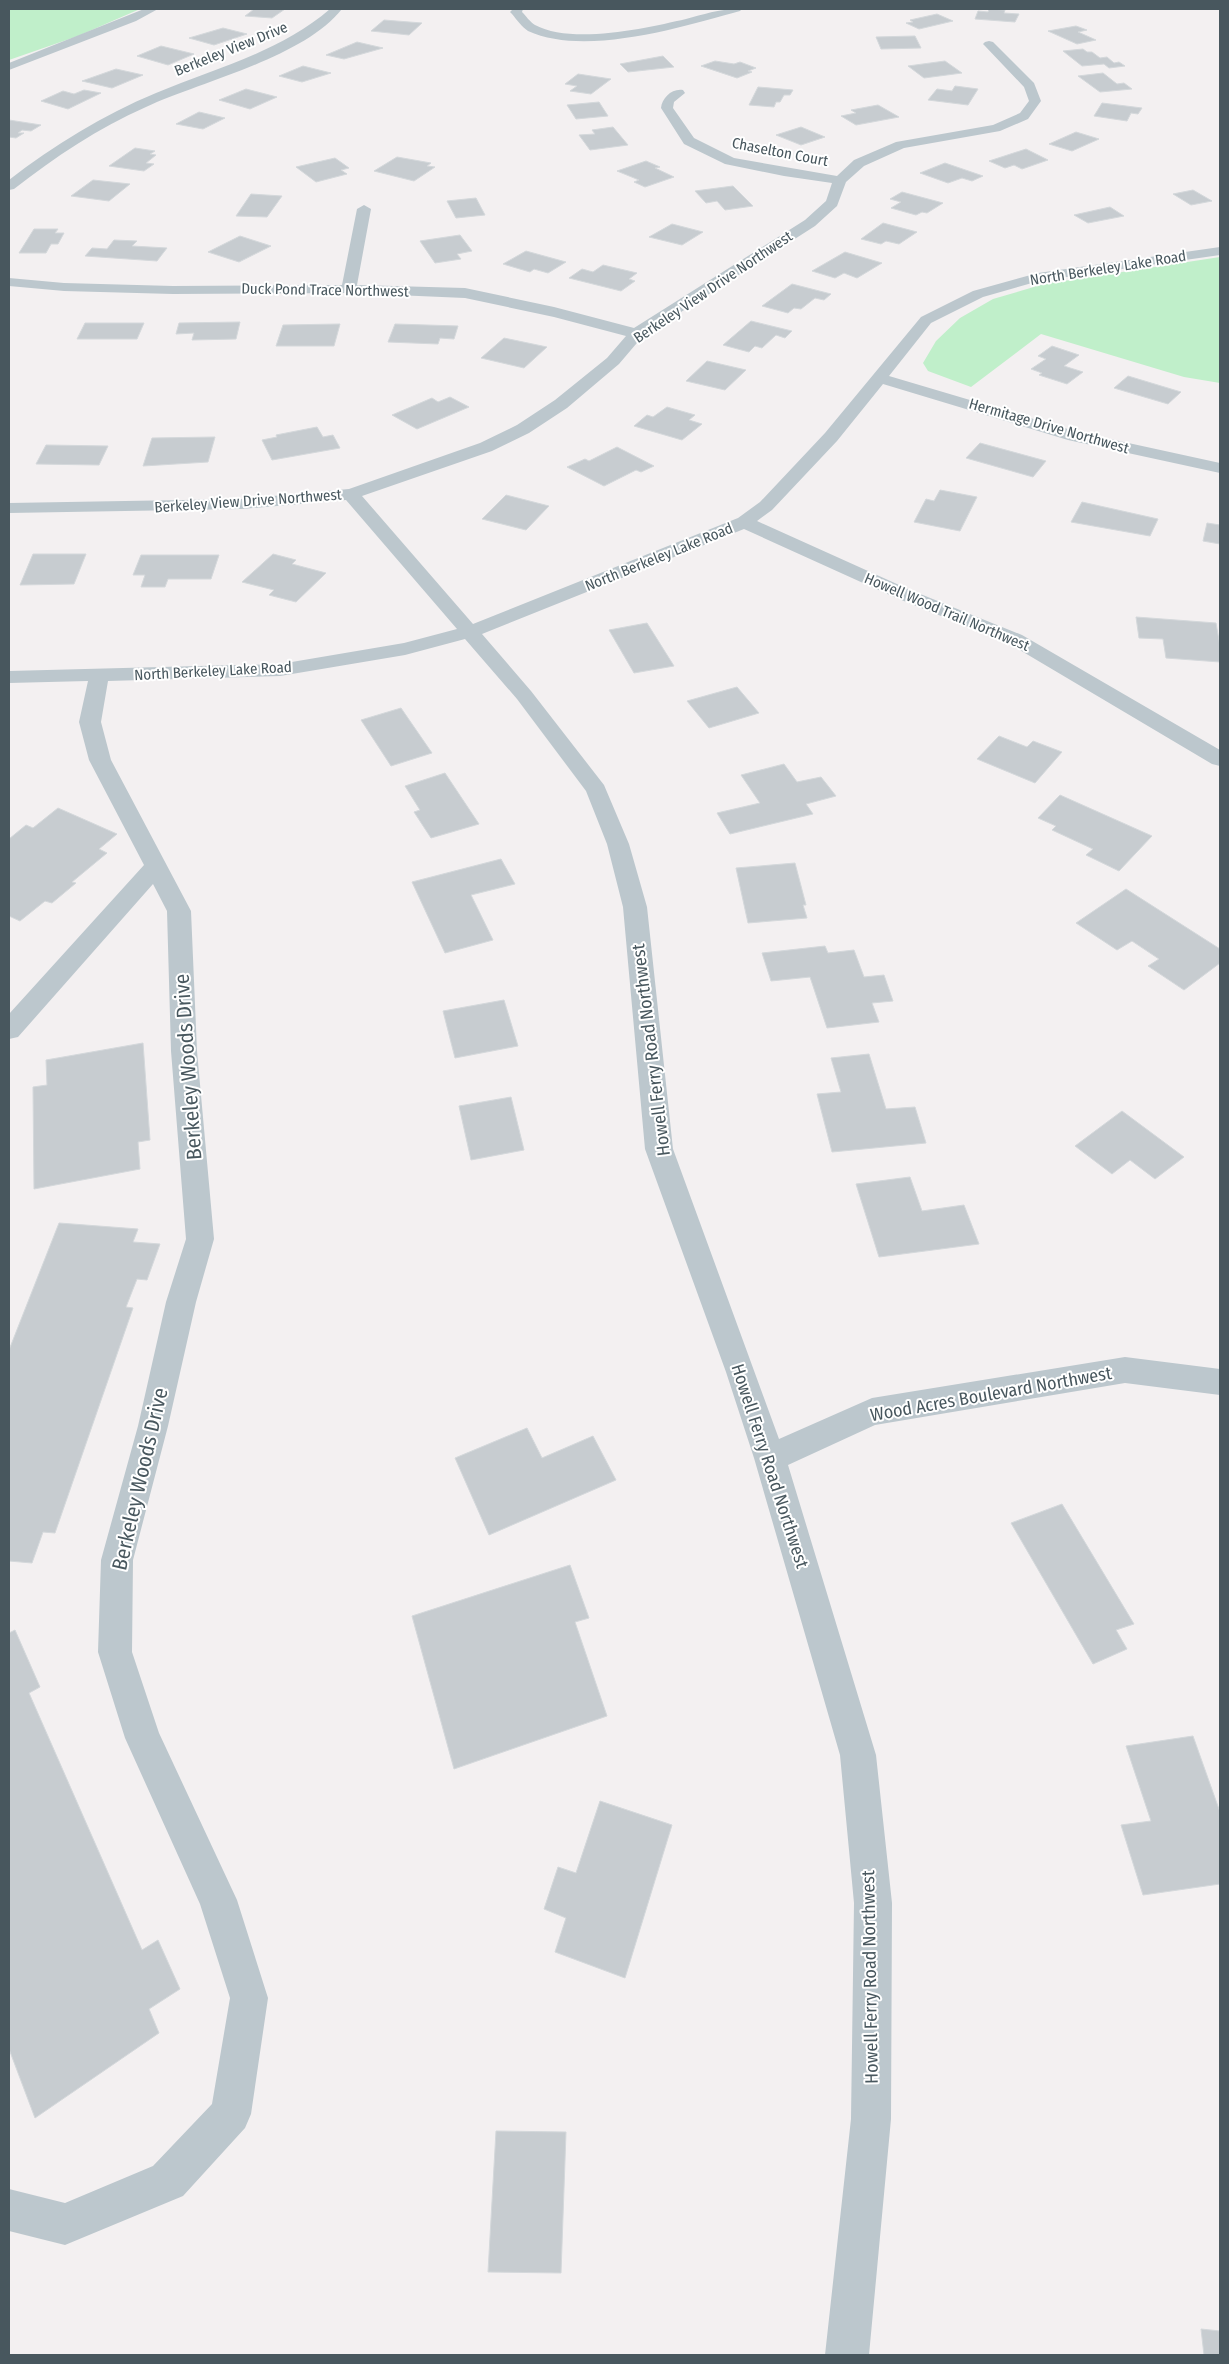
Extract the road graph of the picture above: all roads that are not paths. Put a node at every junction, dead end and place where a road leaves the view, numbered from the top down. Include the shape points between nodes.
1 (152, 9) edge
2 (336, 9) edge
3 (518, 9) edge
4 (736, 9) edge
5 (989, 44) dead end
6 (9, 67) edge
7 (679, 93) dead end
8 (840, 180) junction
9 (9, 186) edge
10 (364, 209) dead end
11 (1220, 250) edge
12 (9, 282) edge
13 (349, 289) junction
14 (636, 334) junction
15 (880, 378) junction
16 (1220, 468) edge
17 (351, 494) junction
18 (9, 508) edge
19 (744, 522) junction
20 (470, 632) junction
21 (9, 676) edge
22 (98, 676) junction
23 (1220, 759) edge
24 (154, 867) junction
25 (9, 1030) edge
26 (1220, 1382) edge
27 (770, 1458) junction
28 (9, 2210) edge
29 (847, 2355) edge

1 - 6 street
2 - 9 street, Berkeley View Drive via 304,36 129,109 78,137
3 - 4 street via 516,12 531,28 560,36 616,35 679,25
5 - 8 street via 1030,86 1035,100 1024,116 996,128 901,145 859,163
7 - 8 street, Chaselton Court via 668,101 667,108 689,141 700,148 755,167
8 - 14 street, Berkeley View Drive Northwest via 832,203 810,223
10 - 13 street
11 - 15 street, North Berkeley Lake Road via 1038,277 978,294 926,320
12 - 13 street, Duck Pond Trace Northwest via 173,290
13 - 14 street, Duck Pond Trace Northwest via 487,296
14 - 17 street, Berkeley View Drive Northwest via 613,360 561,404 522,429 486,447
15 - 16 street, Hermitage Drive Northwest via 1074,436
15 - 19 street, North Berkeley Lake Road via 831,437 766,506
17 - 18 street, Berkeley View Drive Northwest via 241,504
17 - 20 street, Howell Ferry Road Northwest
19 - 20 street, North Berkeley Lake Road
19 - 23 street, Howell Wood Trail Northwest via 901,593 1015,639
20 - 22 street, North Berkeley Lake Road via 405,649 280,670
20 - 27 street, Howell Ferry Road Northwest via 524,695 596,790 618,844 635,907 658,1149
21 - 22 street, North Berkeley Lake Road
22 - 24 street, Berkeley Woods Drive via 90,722 100,760
24 - 25 street
24 - 28 street, Berkeley Woods Drive via 179,911 184,1052 200,1239 181,1302 117,1560 115,1652 143,1738 218,1900 249,1998 231,2114 168,2180 64,2224
26 - 27 street, Wood Acres Boulevard Northwest via 1125,1370 872,1412
27 - 29 street, Howell Ferry Road Northwest via 858,1754 872,1903 871,2119

